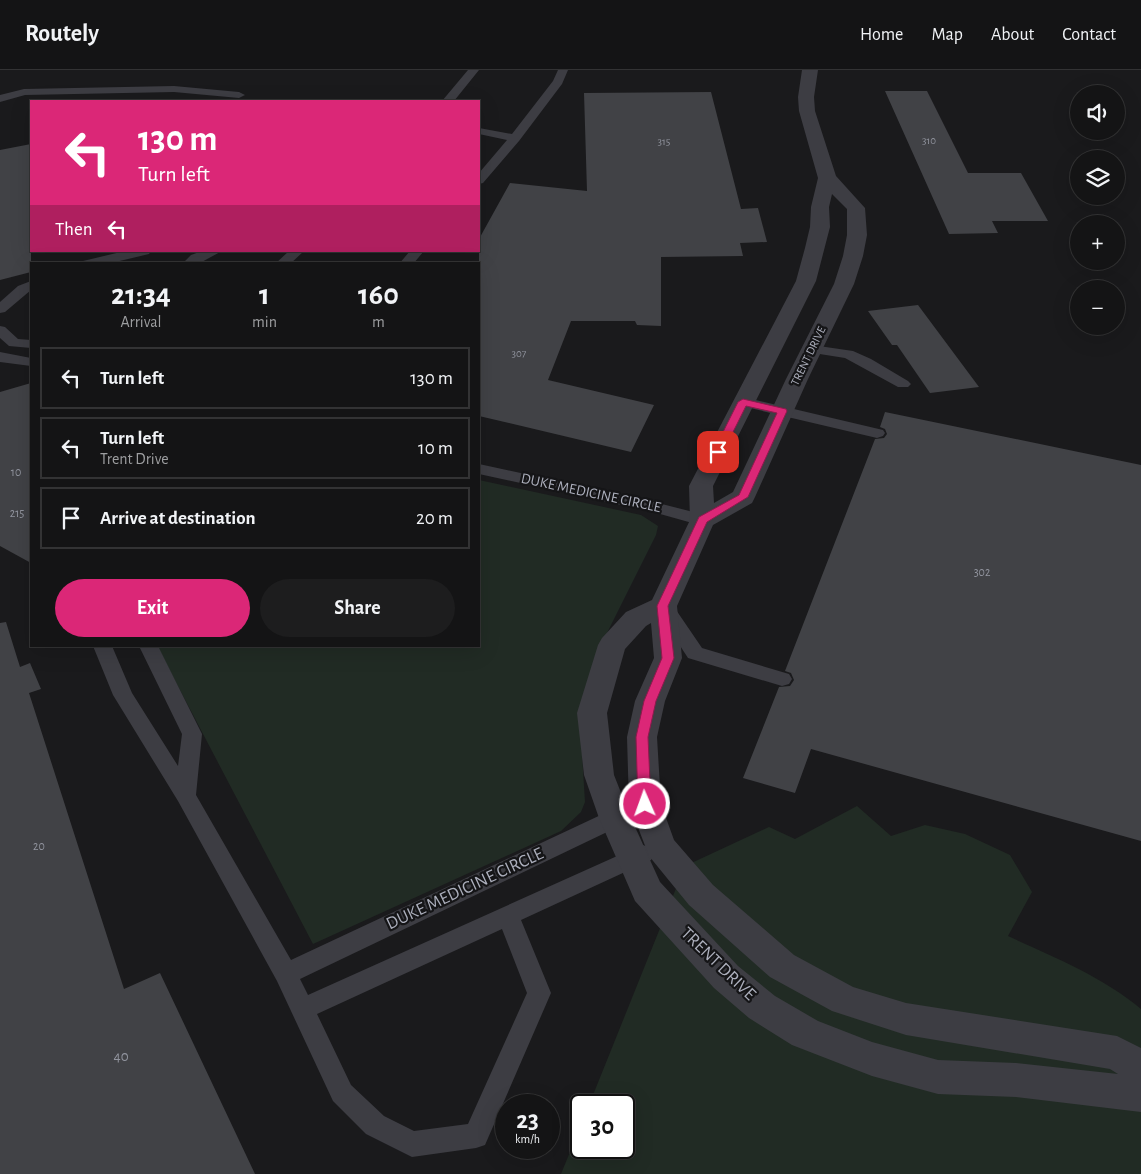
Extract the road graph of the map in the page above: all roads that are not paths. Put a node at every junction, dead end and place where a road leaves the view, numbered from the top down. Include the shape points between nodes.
1 (474, 70) edge
2 (563, 70) edge
3 (810, 70) edge
4 (239, 95) dead end
5 (0, 99) edge
6 (449, 100) edge
7 (480, 132) edge
8 (514, 138) junction
9 (826, 178) junction
10 (480, 179) edge
11 (140, 252) edge
12 (212, 252) edge
13 (296, 252) edge
14 (416, 252) edge
15 (97, 262) edge
16 (191, 262) edge
17 (284, 262) edge
18 (408, 262) edge
19 (30, 286) edge
20 (0, 309) edge
21 (0, 330) edge
22 (30, 344) edge
23 (812, 349) junction
24 (0, 357) edge
25 (30, 362) edge
26 (903, 384) dead end
27 (743, 402) junction
28 (782, 411) junction
29 (878, 433) dead end
30 (480, 469) edge
31 (703, 520) junction
32 (663, 606) junction
33 (102, 647) edge
34 (148, 647) edge
35 (782, 679) dead end
36 (185, 795) junction
37 (645, 804) junction
38 (615, 818) junction
39 (647, 852) junction
40 (508, 915) junction
41 (286, 974) junction
42 (303, 1009) junction
43 (1141, 1068) edge
44 (1141, 1094) edge

1 - 6 lane
2 - 8 lane via 558,82
3 - 9 street, TRENT DRIVE via 807,111
4 - 5 lane via 164,89 24,92
7 - 8 lane
8 - 10 lane
9 - 23 street, TRENT DRIVE via 856,208 857,235 844,284
9 - 27 street, TRENT DRIVE via 820,227 806,281
11 - 15 lane
12 - 16 lane
13 - 17 lane
14 - 18 lane
19 - 20 lane
21 - 22 lane via 14,343
23 - 26 lane via 854,357
23 - 28 street, TRENT DRIVE
24 - 25 lane
27 - 28 lane
27 - 31 street, TRENT DRIVE via 701,486
28 - 29 lane
28 - 31 street, TRENT DRIVE via 743,497
30 - 31 lane, DUKE MEDICINE CIRCLE via 654,506
31 - 32 street, TRENT DRIVE
32 - 35 lane via 695,653
32 - 37 street, TRENT DRIVE via 668,658 650,701 642,737
32 - 38 street, TRENT DRIVE via 636,620 612,645 592,714 599,775
33 - 36 lane via 123,695
34 - 36 lane via 192,734
36 - 41 lane
37 - 38 lane, DUKE MEDICINE CIRCLE
37 - 39 street, TRENT DRIVE
38 - 39 street, TRENT DRIVE
38 - 41 lane, DUKE MEDICINE CIRCLE
39 - 40 lane
39 - 43 street, TRENT DRIVE via 782,966 844,1000 906,1019 1117,1053
39 - 44 street, TRENT DRIVE via 647,891 726,977 762,1007 805,1032 872,1060 938,1077 1016,1080
40 - 42 lane
40 - 42 lane via 540,993 476,1136 412,1144 375,1125 342,1093
41 - 42 lane

